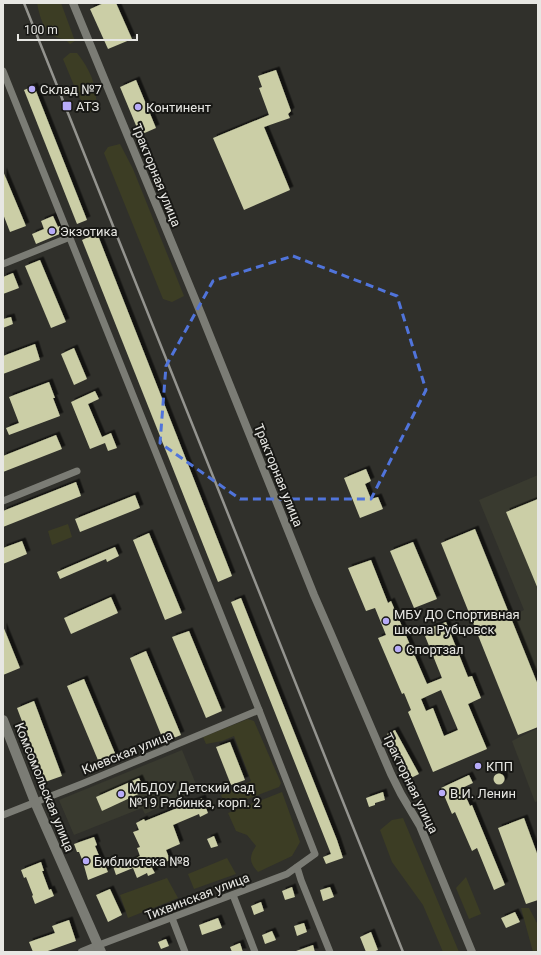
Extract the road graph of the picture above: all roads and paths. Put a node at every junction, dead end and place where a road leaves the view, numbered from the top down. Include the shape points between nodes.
1 (73, 3) edge
2 (3, 71) edge
3 (70, 237) junction
4 (3, 264) edge
5 (78, 471) dead end
6 (3, 501) edge
7 (259, 710) junction
8 (3, 720) edge
9 (35, 802) junction
10 (3, 815) edge
11 (297, 867) junction
12 (233, 895) junction
13 (172, 918) junction
14 (100, 949) edge
15 (82, 952) edge
16 (185, 952) edge
17 (255, 952) edge
18 (330, 952) edge
19 (472, 952) edge

1 - 19 street, Тракторная улица via 314,595 391,774 420,826
2 - 3 street
3 - 4 street
3 - 7 street
5 - 6 street
7 - 9 street, Киевская улица
7 - 11 street, Тихвинская улица via 315,854
8 - 9 main road, Комсомольская улица
9 - 10 street, Киевская улица
9 - 14 main road, Комсомольская улица
11 - 12 street, Тихвинская улица via 287,874
11 - 18 street
12 - 13 street, Тихвинская улица
12 - 17 street
13 - 14 street, Тихвинская улица
13 - 16 street
14 - 15 street, Тихвинская улица

